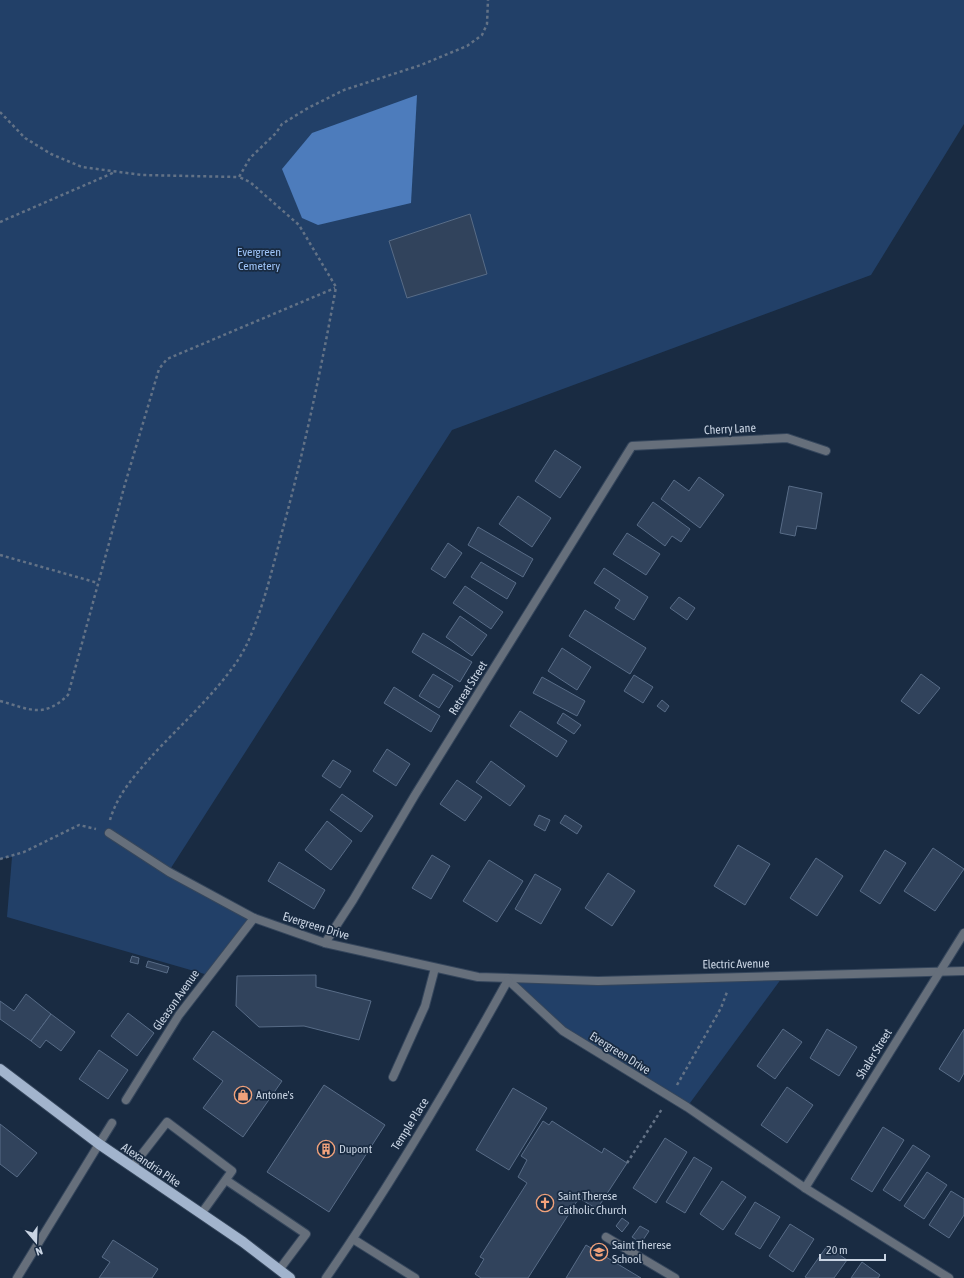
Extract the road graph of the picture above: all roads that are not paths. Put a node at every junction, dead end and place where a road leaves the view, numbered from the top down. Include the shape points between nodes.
1 (632, 446) joint
2 (826, 451) dead end
3 (109, 833) road end
4 (254, 918) junction
5 (964, 933) edge
6 (324, 943) junction
7 (435, 968) junction
8 (964, 971) edge
9 (939, 972) junction
10 (508, 980) junction
11 (0, 1070) edge
12 (393, 1077) dead end
13 (126, 1100) dead end
14 (112, 1123) dead end
15 (99, 1144) junction
16 (132, 1167) junction
17 (226, 1180) junction
18 (805, 1188) junction
19 (201, 1214) junction
20 (606, 1236) dead end
21 (353, 1239) junction
22 (279, 1270) junction
23 (938, 1275) edge
24 (17, 1278) edge
25 (290, 1278) edge
26 (326, 1278) edge
27 (415, 1278) edge
28 (675, 1278) edge
29 (949, 1278) edge

1 - 2 street, Cherry Lane via 787,438
1 - 6 street, Retreat Street
3 - 4 street, Evergreen Drive via 169,872
4 - 6 street, Evergreen Drive
4 - 13 street, Gleason Avenue via 179,1015
5 - 9 street, Shaler Street
6 - 7 street, Evergreen Drive
7 - 10 street, Evergreen Drive
7 - 12 street via 425,1006
8 - 9 street, Electric Avenue
9 - 10 street, Electric Avenue via 598,981
9 - 18 street, Shaler Street
10 - 18 street, Evergreen Drive via 563,1031 670,1097
10 - 21 street, Temple Place via 458,1071
11 - 15 main road, Alexandria Pike
14 - 15 street
15 - 16 main road, Alexandria Pike
15 - 24 street
16 - 17 street via 168,1122 232,1171
16 - 19 main road, Alexandria Pike
17 - 19 street
17 - 22 street via 306,1234
18 - 23 street, Evergreen Drive
19 - 22 main road, Alexandria Pike
20 - 28 street
21 - 26 street, Temple Place
21 - 27 street
22 - 25 main road, Alexandria Pike
23 - 29 street, Evergreen Drive

